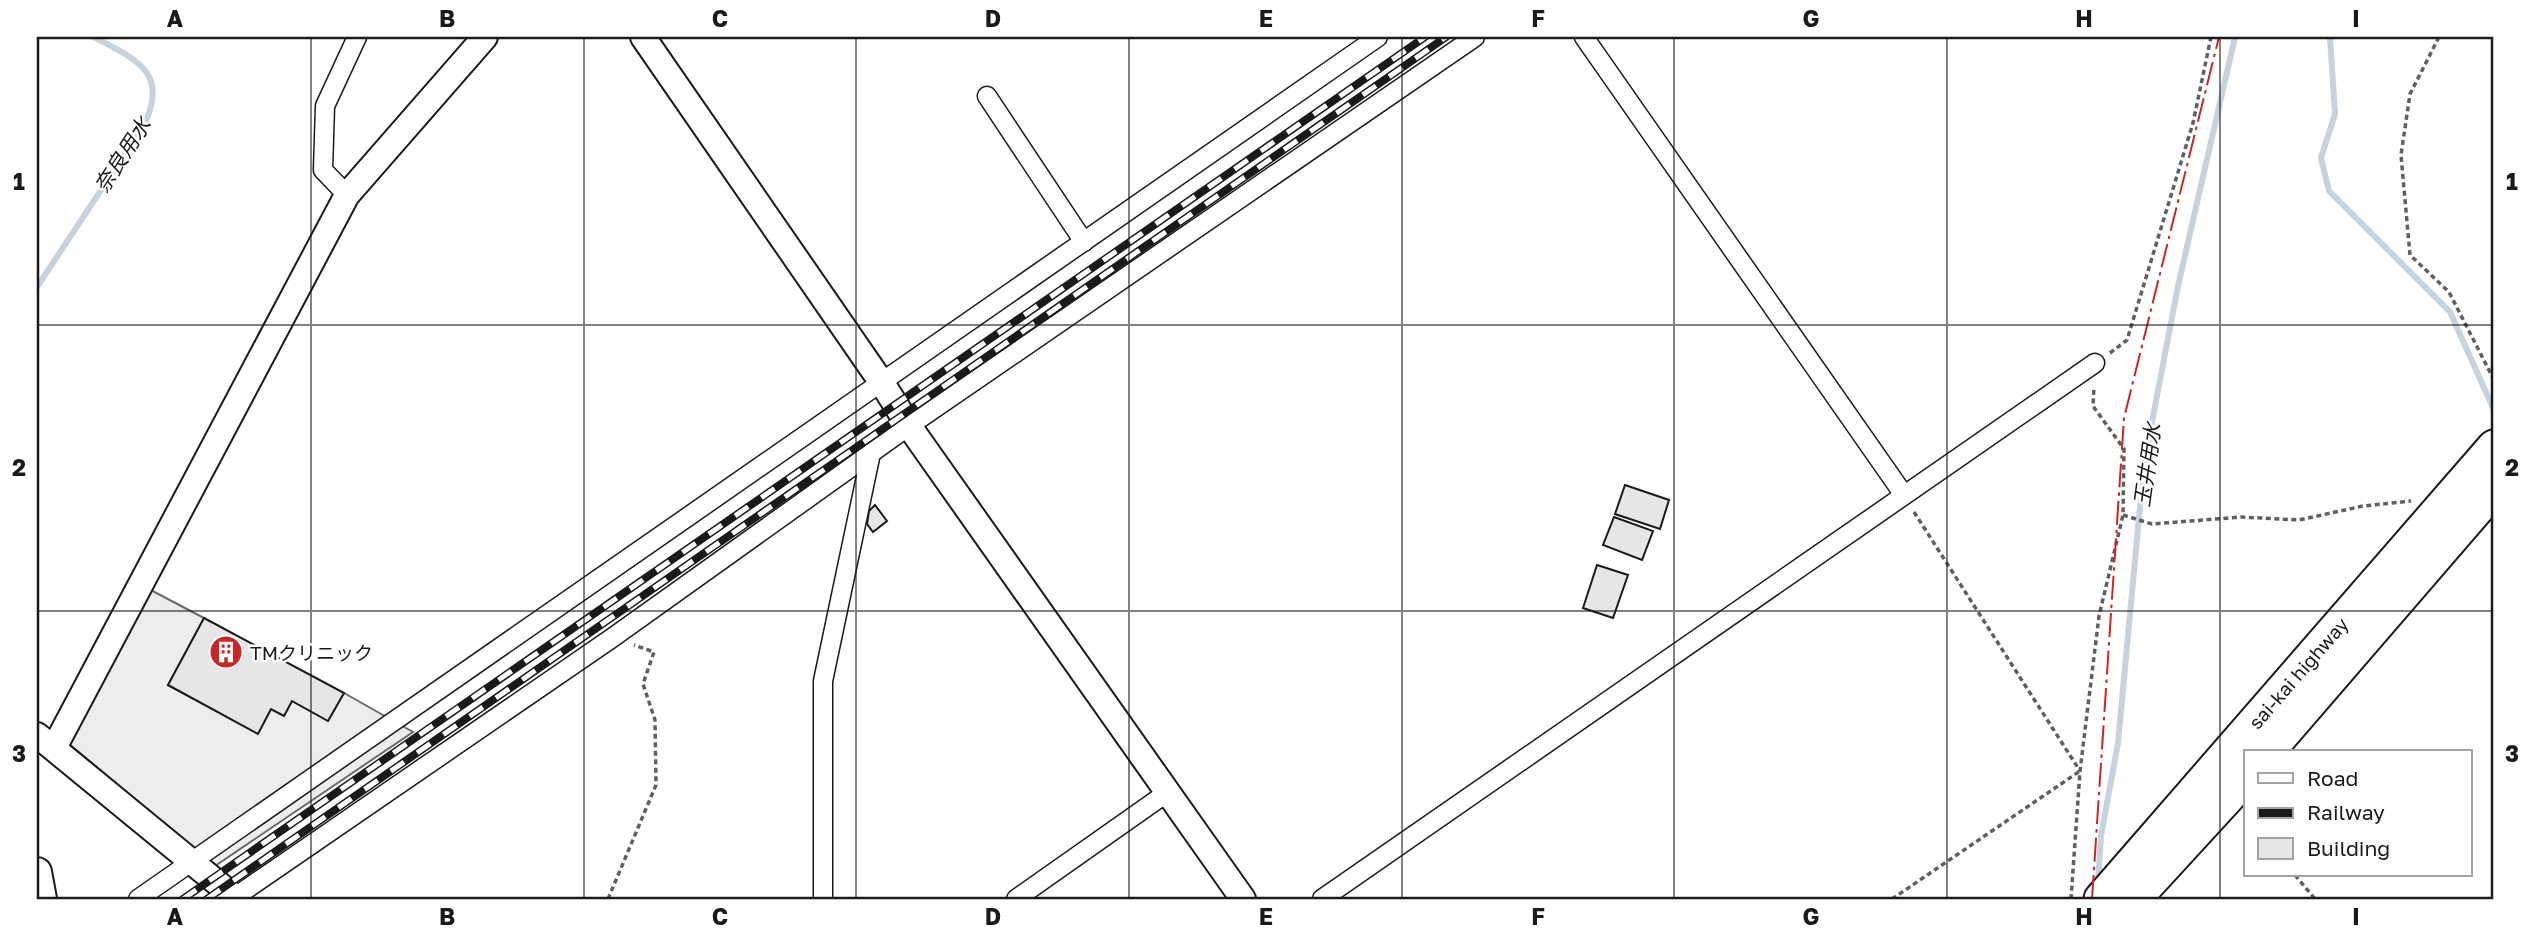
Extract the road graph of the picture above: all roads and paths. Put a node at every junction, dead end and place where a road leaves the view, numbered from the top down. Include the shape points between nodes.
1 (357, 37) edge
2 (485, 37) edge
3 (643, 37) edge
4 (1378, 37) edge
5 (1475, 37) edge
6 (1584, 37) edge
7 (2211, 37) edge
8 (2439, 37) edge
9 (986, 96) dead end
10 (346, 195) junction
11 (1084, 242) junction
12 (2095, 363) junction
13 (2494, 380) edge
14 (882, 383) junction
15 (909, 426) junction
16 (2494, 447) edge
17 (871, 453) junction
18 (2494, 489) edge
19 (1904, 495) junction
20 (2448, 501) junction
21 (2123, 515) junction
22 (612, 638) junction
23 (45, 742) edge
24 (2269, 750) edge
25 (2080, 771) junction
26 (2244, 779) edge
27 (1168, 792) junction
28 (191, 861) junction
29 (37, 872) edge
30 (2296, 876) edge
31 (2114, 897) edge
32 (42, 899) edge
33 (138, 899) edge
34 (235, 899) edge
35 (608, 899) edge
36 (823, 899) edge
37 (1016, 899) edge
38 (1243, 899) edge
39 (1322, 899) edge
40 (1892, 899) edge
41 (2071, 899) edge
42 (2315, 899) edge

1 - 10 street via 325,106 323,170
2 - 10 street
3 - 14 street
4 - 11 street
5 - 15 street
6 - 19 street
7 - 12 path via 2193,123 2127,340
8 - 13 path via 2410,94 2401,155 2410,255 2449,292
9 - 11 street
10 - 23 street
11 - 14 street
12 - 19 street
12 - 21 path via 2093,407 2124,449
14 - 15 street
14 - 28 street
15 - 17 street
15 - 27 street
16 - 20 highway, sai-kai highway
17 - 22 street
17 - 36 street via 823,681
18 - 24 highway, sai-kai highway
19 - 25 path
19 - 39 street
20 - 21 path via 2363,506 2299,520 2241,517 2152,524
20 - 31 highway, sai-kai highway
21 - 25 path via 2099,617
22 - 34 street
22 - 35 path via 654,652 643,684 655,720 656,785
23 - 28 street
25 - 40 path
25 - 41 path
26 - 31 highway, sai-kai highway
27 - 37 street
27 - 38 street
28 - 33 street
28 - 34 street
29 - 32 main road
30 - 42 path

